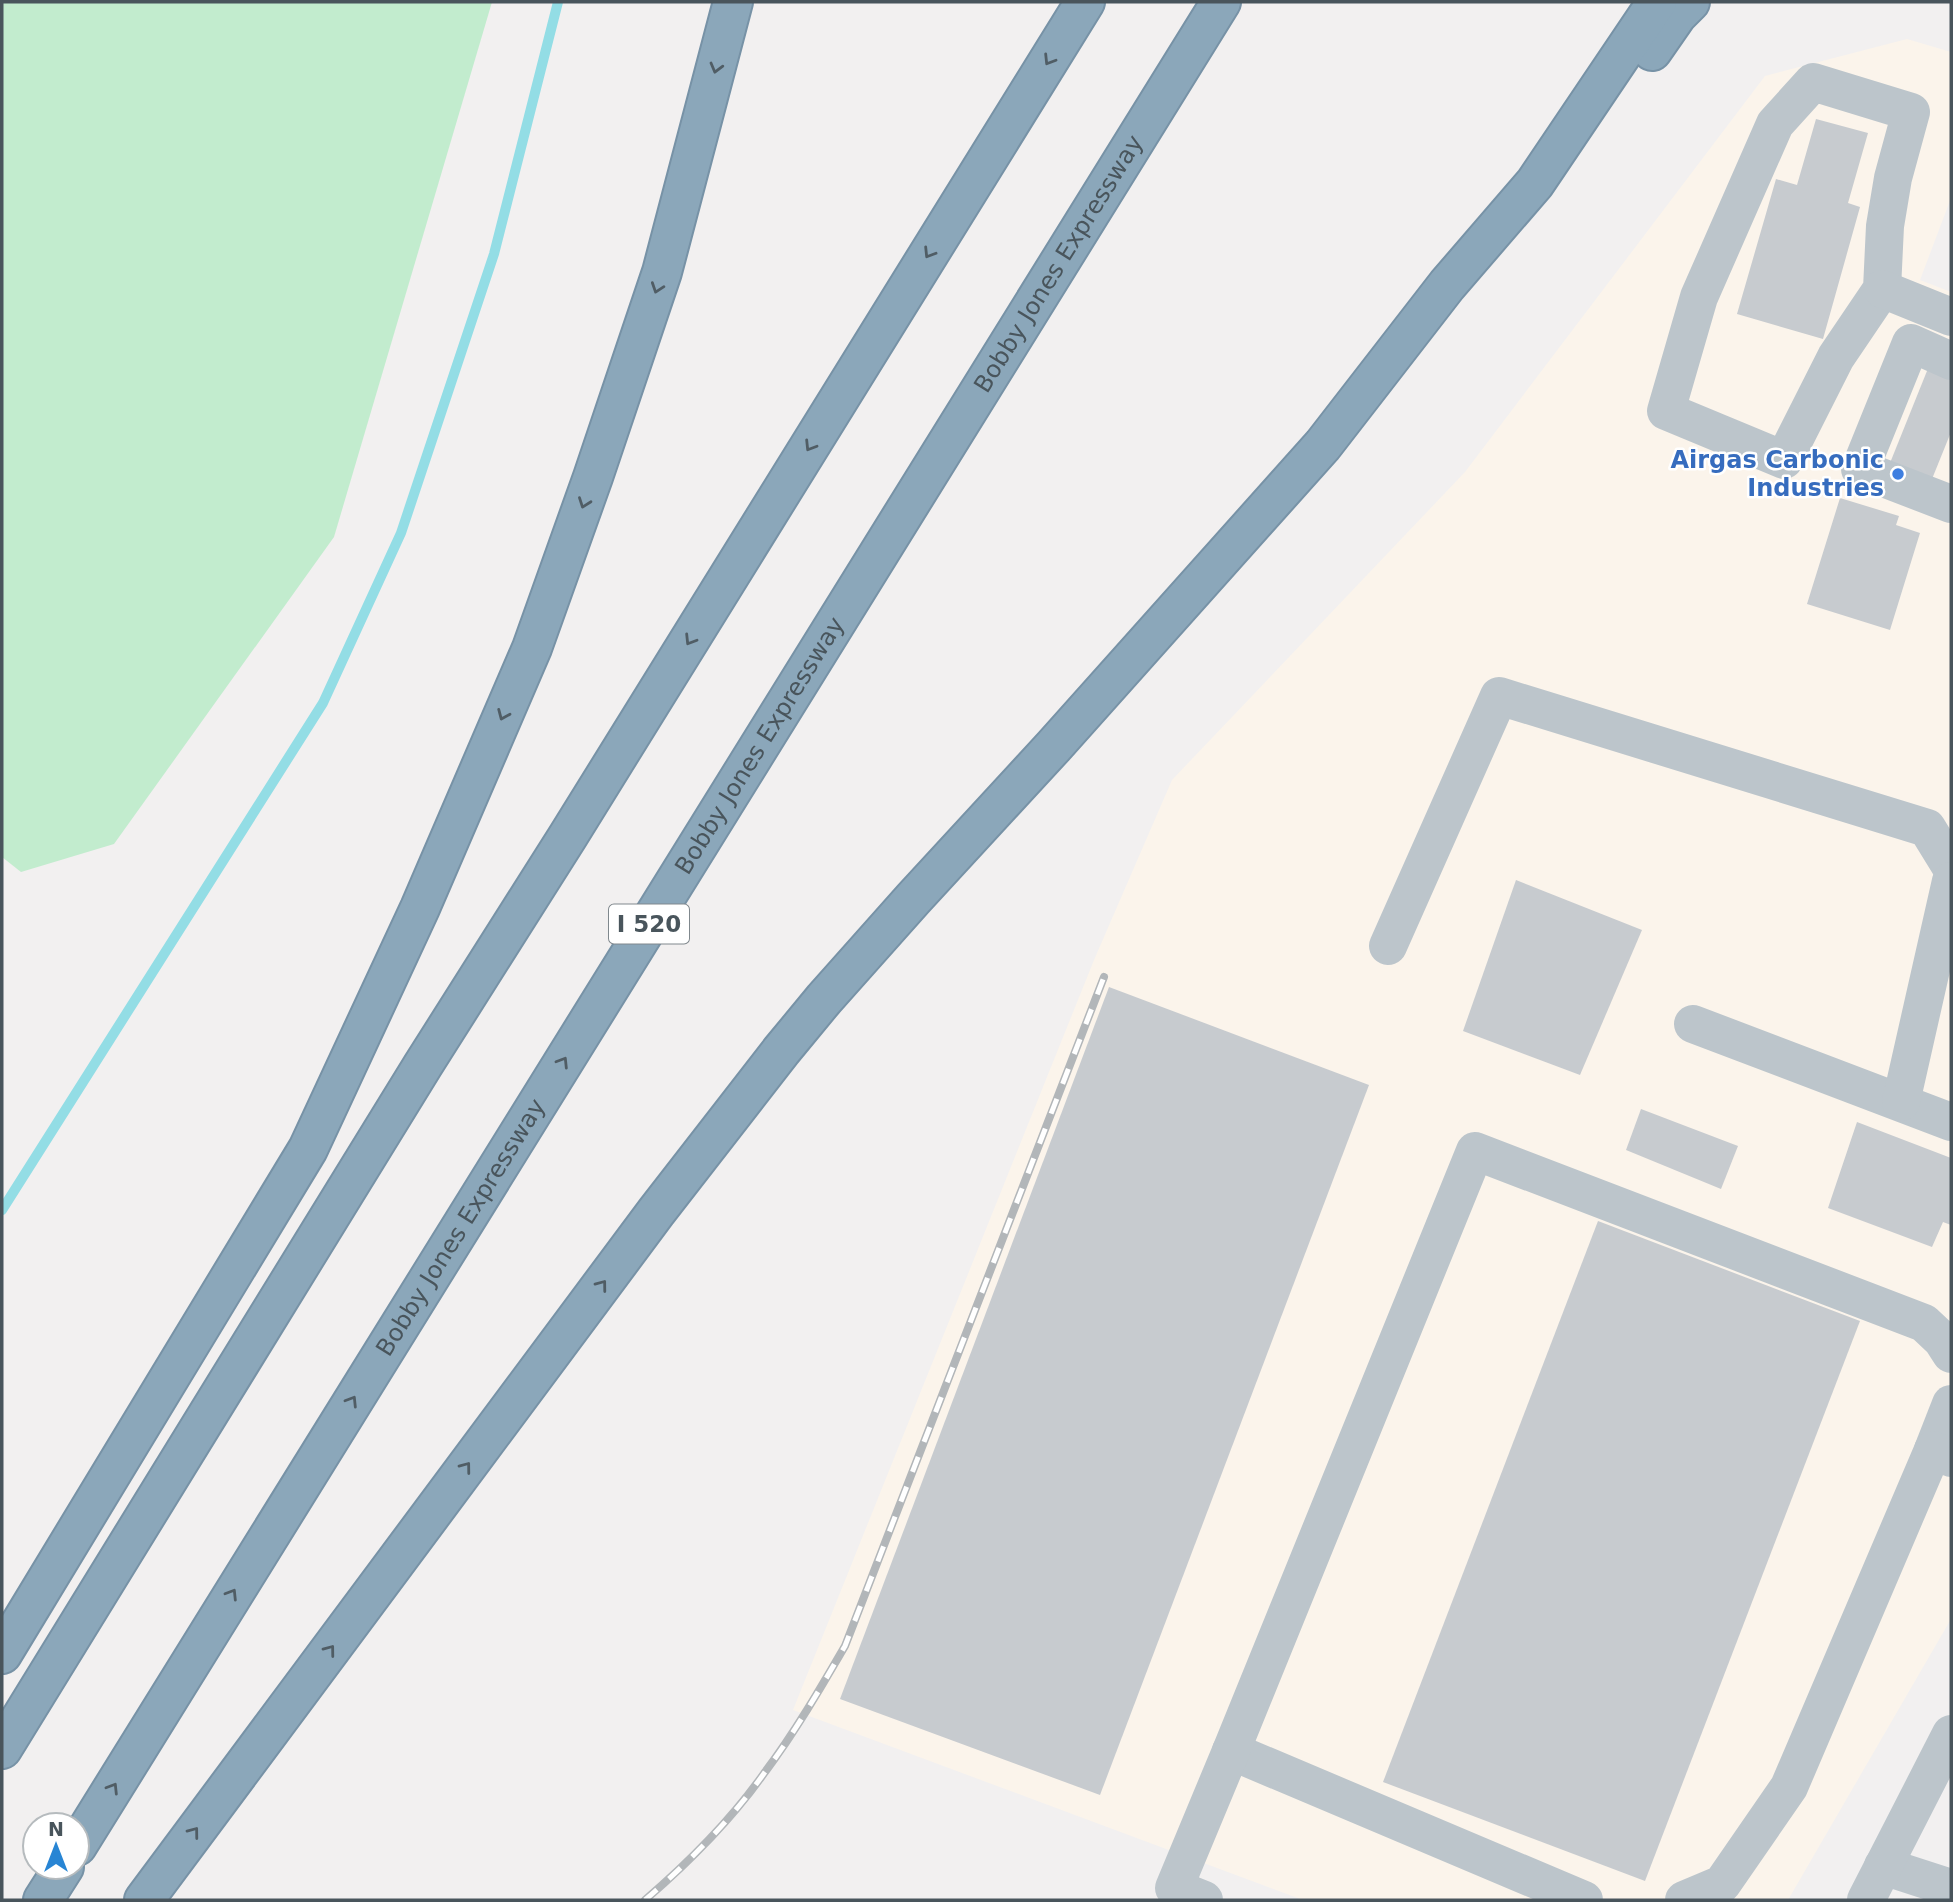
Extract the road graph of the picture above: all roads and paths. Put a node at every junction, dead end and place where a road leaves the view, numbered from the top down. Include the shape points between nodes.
1 (733, 2) edge
2 (1085, 2) edge
3 (1221, 2) edge
4 (1657, 2) edge
5 (1690, 2) edge
6 (1447, 285) junction
7 (1882, 289) junction
8 (1951, 317) edge
9 (1951, 361) edge
10 (1951, 504) edge
11 (1951, 867) edge
12 (1951, 881) edge
13 (1388, 946) dead end
14 (1693, 1024) dead end
15 (1901, 1102) junction
16 (1951, 1122) edge
17 (1951, 1354) edge
18 (1951, 1404) edge
19 (1942, 1454) edge
20 (2, 1654) edge
21 (1951, 1734) edge
22 (2, 1749) edge
23 (1231, 1751) junction
24 (91, 1824) edge
25 (1883, 1866) junction
26 (1951, 1888) edge
27 (148, 1894) edge
28 (1184, 1896) edge
29 (1584, 1900) edge
30 (1684, 1900) edge
31 (1866, 1900) edge

1 -> 20 highway via 663,272 593,477 532,648 420,908 308,1149
2 -> 22 highway
24 -> 3 highway, Bobby Jones Expressway / I 520
4 - 6 highway via 1535,183
5 - 6 highway via 1554,188
27 -> 6 highway via 781,1051 1323,445
7 - 7 street via 1885,226 1911,112 1813,82 1775,124 1699,297 1667,411 1784,460 1836,357
7 - 8 street
9 - 10 street via 1911,343 1860,469
11 - 13 street via 1927,828 1499,696
12 - 15 street
14 - 15 street
15 - 16 street
17 - 23 street via 1924,1323 1475,1151
18 - 19 street
19 - 30 street via 1789,1787 1722,1884
21 - 25 street
23 - 28 street
23 - 29 street
25 - 26 street
25 - 31 street

